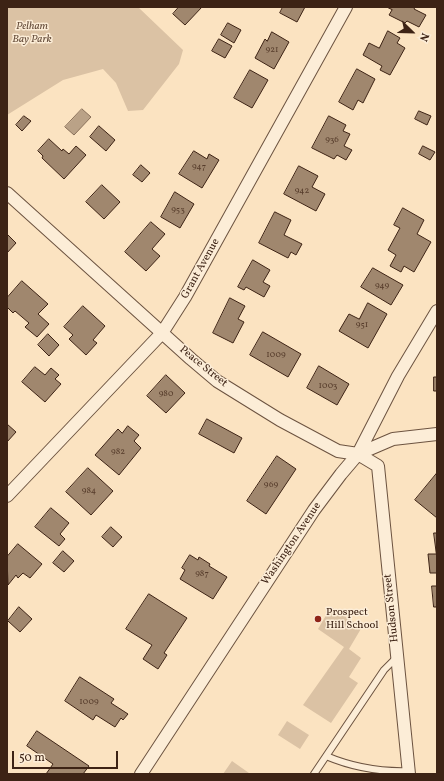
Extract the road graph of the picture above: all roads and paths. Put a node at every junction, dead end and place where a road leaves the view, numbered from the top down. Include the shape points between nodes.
1 (346, 7) edge
2 (7, 193) edge
3 (437, 311) edge
4 (162, 333) junction
5 (437, 434) edge
6 (358, 454) junction
7 (7, 496) edge
8 (397, 657) junction
9 (326, 756) junction
10 (409, 773) edge
11 (141, 774) edge
12 (314, 774) edge

1 - 4 street, Grant Avenue via 185,297
2 - 4 street, Peace Street
3 - 6 street, Washington Avenue via 398,376
4 - 6 street, Peace Street via 217,381 280,420 338,451
4 - 7 street, Grant Avenue
5 - 6 street via 393,439
6 - 8 street, Hudson Street via 378,466
6 - 11 street, Washington Avenue via 314,510
8 - 9 lane via 384,670
8 - 10 street, Hudson Street
9 - 10 lane via 360,767
9 - 12 lane

